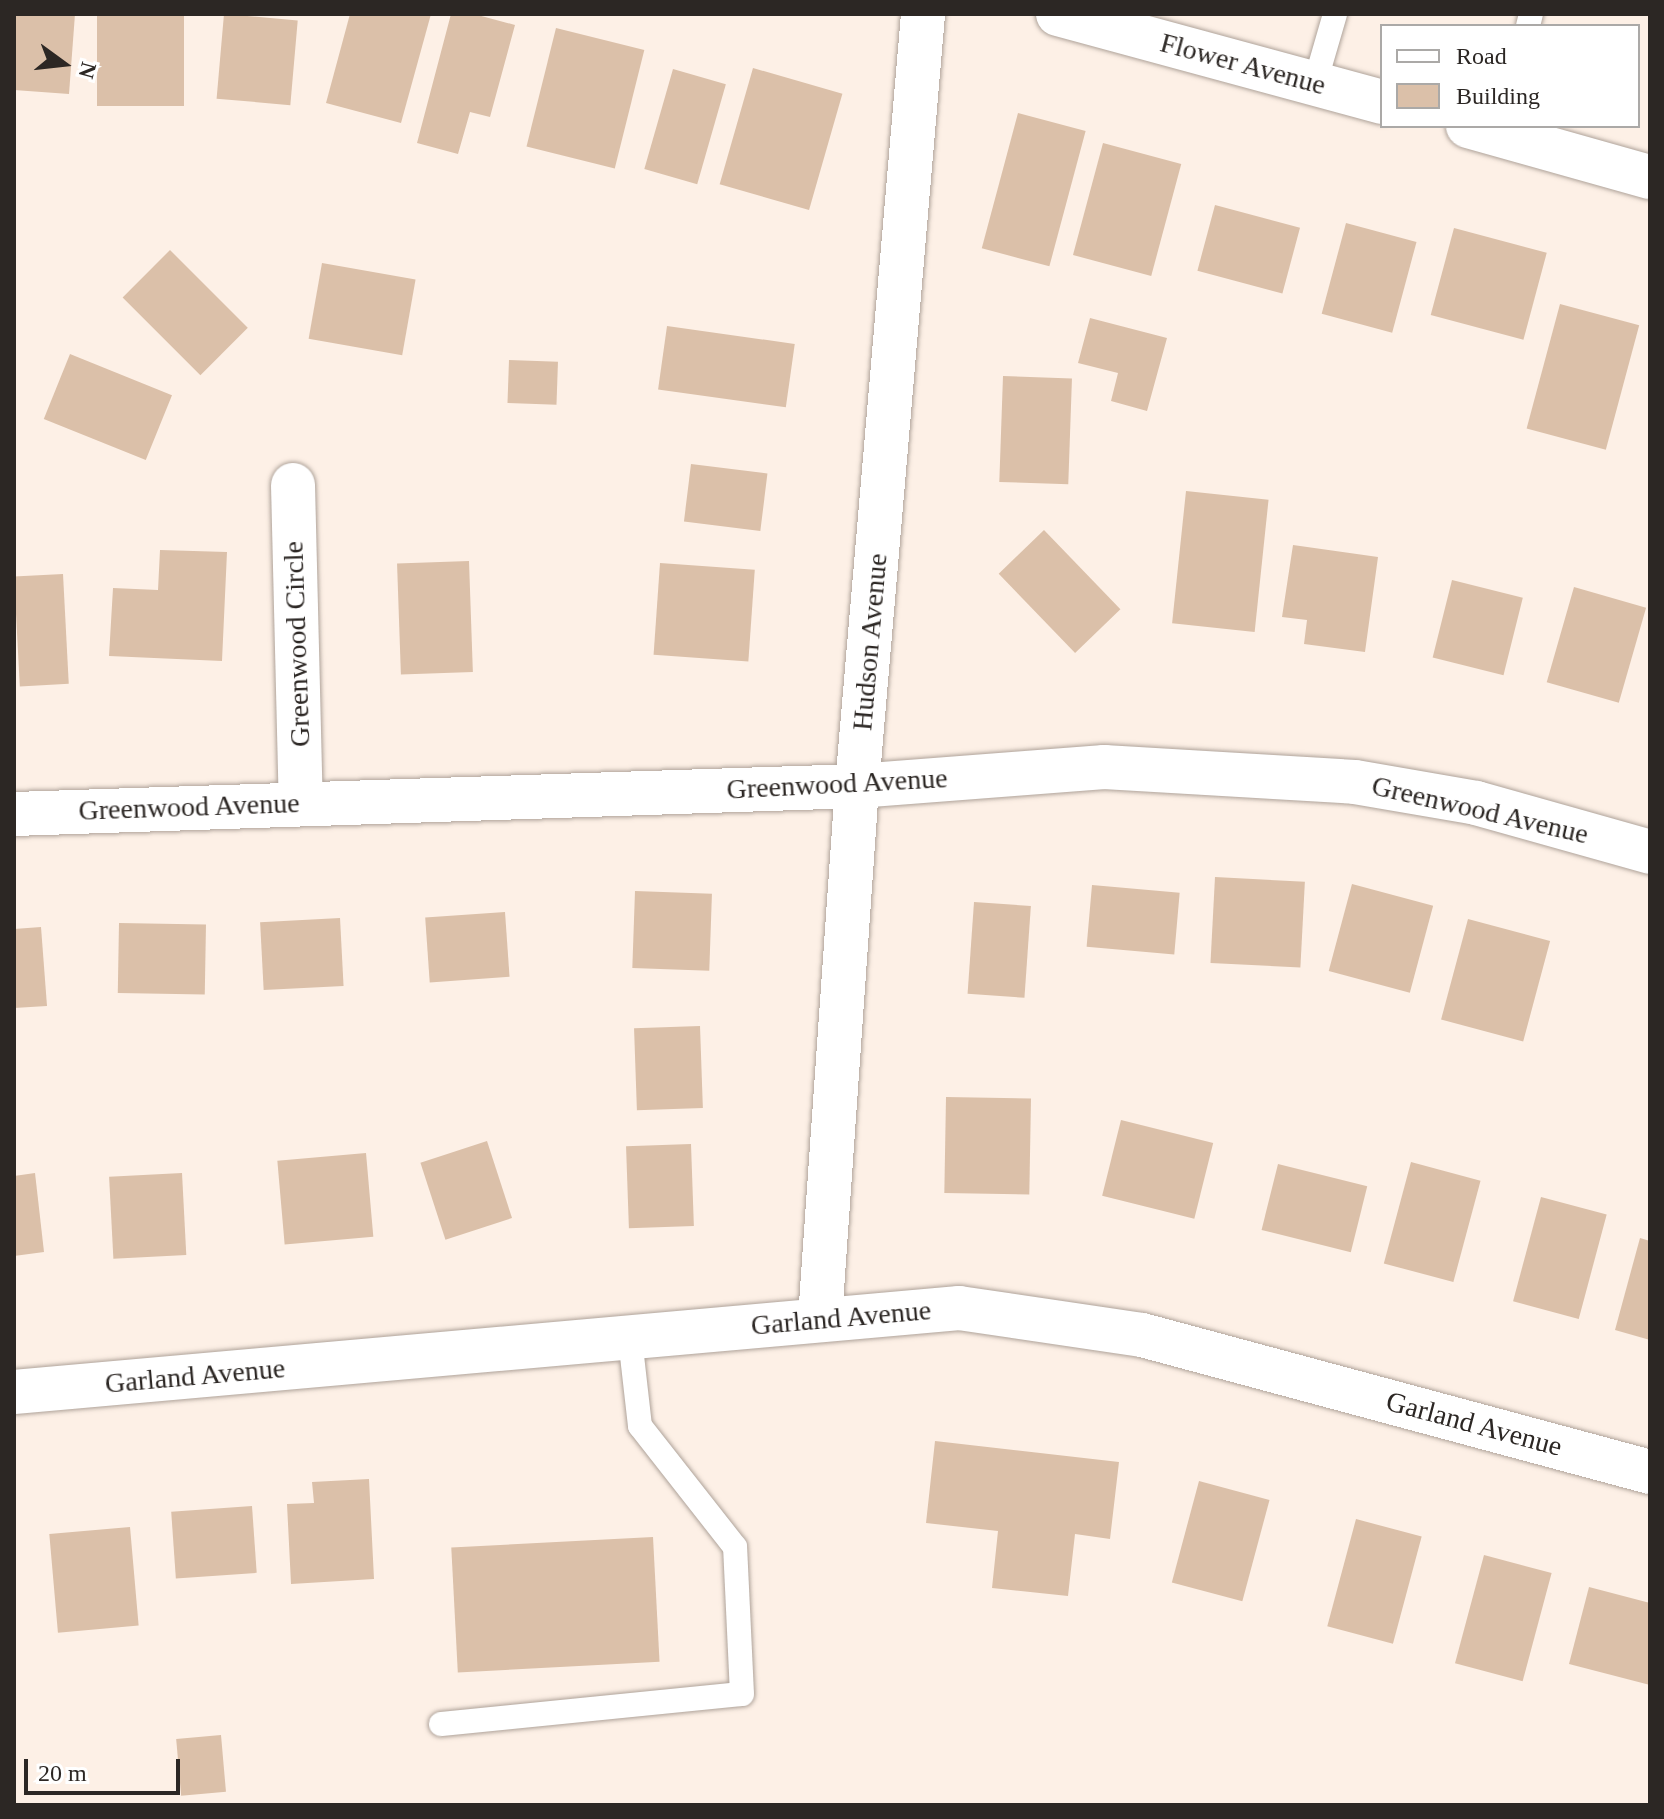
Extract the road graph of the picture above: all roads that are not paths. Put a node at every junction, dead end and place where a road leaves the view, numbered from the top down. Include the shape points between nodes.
1 (923, 14) edge
2 (1058, 14) edge
3 (1335, 14) edge
4 (1315, 83) junction
5 (1380, 101) edge
6 (1487, 129) edge
7 (1650, 177) edge
8 (293, 485) dead end
9 (857, 786) junction
10 (301, 802) junction
11 (14, 814) edge
12 (1650, 852) edge
13 (820, 1318) junction
14 (630, 1338) junction
15 (14, 1392) edge
16 (1650, 1472) edge
17 (441, 1724) dead end

1 - 9 street, Hudson Avenue
2 - 4 street, Flower Avenue
3 - 4 lane
4 - 5 street, Flower Avenue
6 - 7 street
8 - 10 street, Greenwood Circle
9 - 10 street, Greenwood Avenue
9 - 12 street, Greenwood Avenue via 1104,767 1355,782 1476,803
9 - 13 street, Hudson Avenue
10 - 11 street, Greenwood Avenue
13 - 14 street, Garland Avenue
13 - 16 street, Garland Avenue via 959,1308 1142,1335
14 - 15 street, Garland Avenue
14 - 17 lane via 640,1426 735,1547 742,1694

